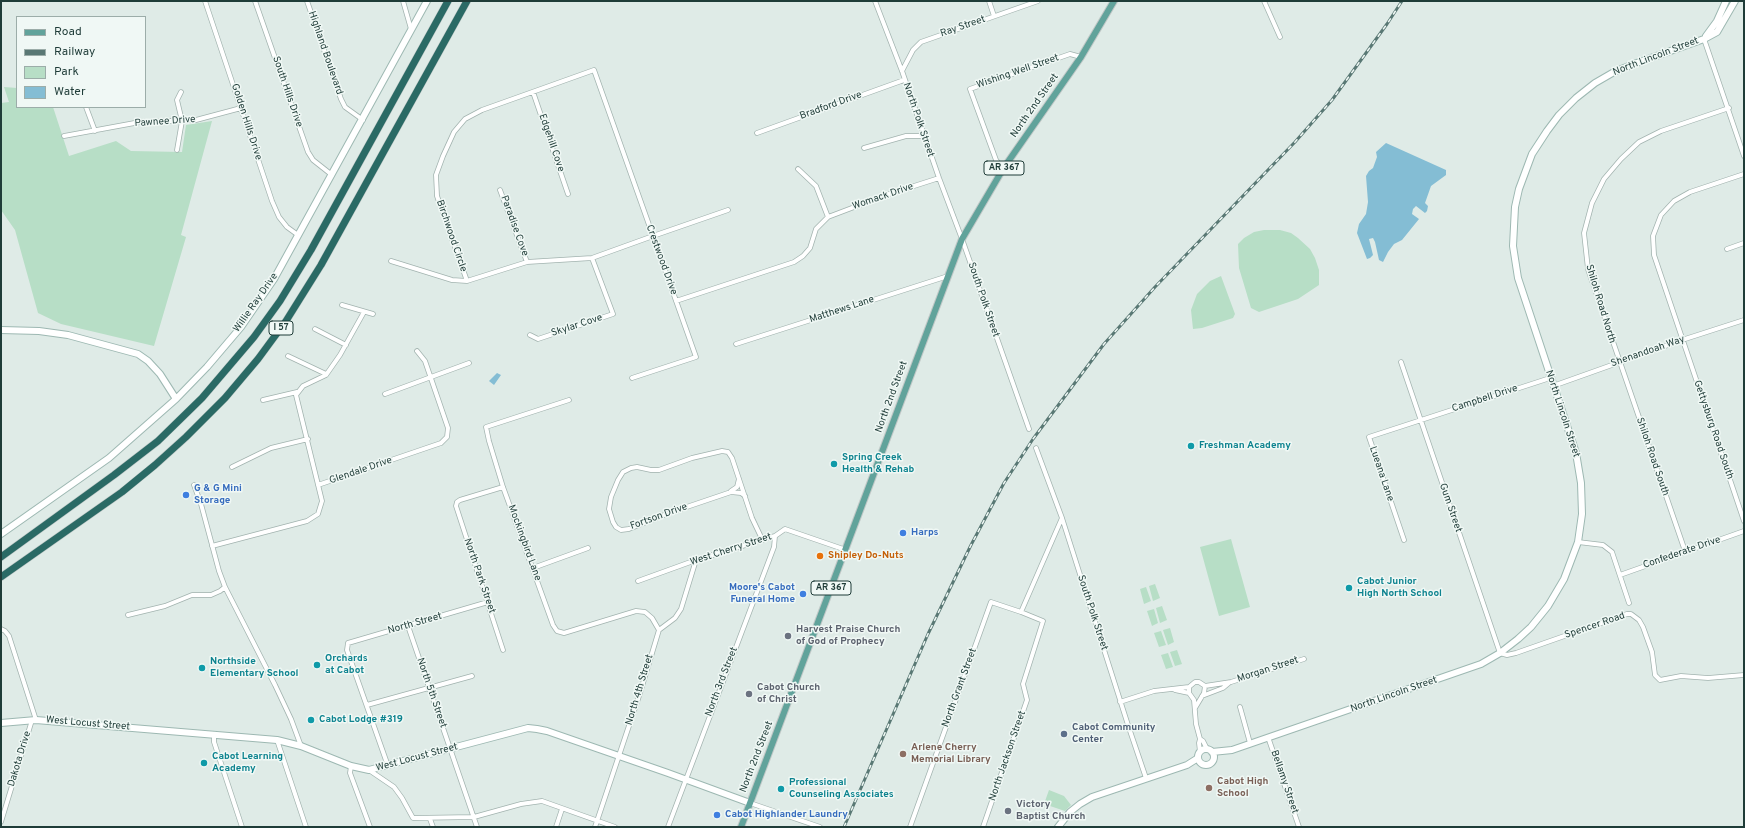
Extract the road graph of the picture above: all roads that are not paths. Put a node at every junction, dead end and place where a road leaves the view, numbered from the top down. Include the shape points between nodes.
1 (205, 1) edge
2 (255, 1) edge
3 (307, 1) edge
4 (403, 1) edge
5 (427, 1) edge
6 (448, 1) edge
7 (467, 1) edge
8 (875, 1) edge
9 (989, 1) edge
10 (1038, 1) edge
11 (1114, 1) edge
12 (1264, 1) edge
13 (1726, 1) edge
14 (1735, 1) edge
15 (1739, 1) edge
16 (994, 16) junction
17 (1727, 16) junction
18 (411, 29) junction
19 (1280, 37) dead end
20 (1704, 39) junction
21 (1081, 57) junction
22 (594, 70) joint
23 (902, 71) junction
24 (904, 80) junction
25 (181, 92) dead end
26 (533, 92) junction
27 (86, 108) edge
28 (241, 108) junction
29 (1729, 108) junction
30 (363, 120) junction
31 (182, 121) junction
32 (95, 131) junction
33 (758, 133) dead end
34 (64, 136) dead end
35 (924, 136) junction
36 (864, 148) dead end
37 (177, 150) dead end
38 (1744, 156) edge
39 (798, 169) dead end
40 (1003, 169) junction
41 (1744, 174) edge
42 (332, 175) junction
43 (939, 178) junction
44 (500, 190) dead end
45 (568, 194) dead end
46 (728, 210) dead end
47 (828, 217) junction
48 (298, 235) junction
49 (653, 236) junction
50 (962, 239) junction
51 (1744, 243) edge
52 (1727, 249) dead end
53 (592, 258) junction
54 (391, 261) dead end
55 (527, 262) junction
56 (948, 276) junction
57 (467, 281) junction
58 (676, 301) junction
59 (342, 305) dead end
60 (364, 312) junction
61 (373, 314) dead end
62 (1744, 320) edge
63 (315, 329) dead end
64 (1, 330) edge
65 (530, 335) dead end
66 (1682, 340) junction
67 (736, 344) dead end
68 (346, 345) junction
69 (417, 351) dead end
70 (288, 356) dead end
71 (1401, 362) dead end
72 (1619, 362) junction
73 (469, 363) dead end
74 (326, 374) junction
75 (430, 377) junction
76 (632, 378) dead end
77 (1550, 378) junction
78 (1553, 386) junction
79 (298, 392) junction
80 (386, 394) dead end
81 (176, 399) junction
82 (263, 400) dead end
83 (569, 400) dead end
84 (1420, 420) junction
85 (1029, 429) dead end
86 (308, 439) junction
87 (1036, 448) dead end
88 (232, 467) dead end
89 (740, 479) junction
90 (194, 485) dead end
91 (318, 485) junction
92 (503, 487) junction
93 (731, 492) junction
94 (745, 496) junction
95 (453, 499) dead end
96 (457, 502) junction
97 (1062, 518) junction
98 (1744, 521) edge
99 (1744, 531) edge
100 (1, 534) edge
101 (775, 536) junction
102 (762, 539) junction
103 (1404, 540) dead end
104 (1578, 542) junction
105 (212, 546) junction
106 (588, 548) dead end
107 (846, 550) junction
108 (1686, 551) junction
109 (1, 557) edge
110 (696, 560) junction
111 (533, 568) junction
112 (1620, 575) junction
113 (1, 577) edge
114 (638, 581) dead end
115 (225, 587) junction
116 (488, 602) junction
117 (1629, 603) dead end
118 (1022, 612) junction
119 (128, 615) dead end
120 (408, 626) junction
121 (1, 629) edge
122 (659, 630) junction
123 (503, 650) dead end
124 (1500, 653) junction
125 (1304, 659) dead end
126 (1744, 675) edge
127 (472, 676) dead end
128 (1231, 682) junction
129 (1205, 686) junction
130 (1189, 687) junction
131 (430, 688) junction
132 (1175, 690) junction
133 (1189, 692) junction
134 (1201, 696) junction
135 (1193, 698) junction
136 (1120, 702) junction
137 (367, 704) junction
138 (1240, 707) dead end
139 (1195, 708) junction
140 (34, 720) junction
141 (1, 723) edge
142 (214, 735) junction
143 (1268, 737) junction
144 (1200, 739) junction
145 (276, 740) junction
146 (1250, 744) junction
147 (301, 746) junction
148 (450, 749) junction
149 (1211, 753) junction
150 (619, 756) junction
151 (1199, 757) junction
152 (351, 766) junction
153 (388, 766) junction
154 (369, 770) junction
155 (1146, 778) junction
156 (685, 779) junction
157 (750, 803) junction
158 (562, 809) junction
159 (474, 817) junction
160 (430, 819) junction
161 (597, 821) junction
162 (1, 822) edge
163 (812, 826) edge
164 (242, 827) edge
165 (306, 827) edge
166 (370, 827) edge
167 (433, 827) edge
168 (477, 827) edge
169 (556, 827) edge
170 (595, 827) edge
171 (615, 827) edge
172 (668, 827) edge
173 (741, 827) edge
174 (820, 827) edge
175 (910, 827) edge
176 (983, 827) edge
177 (1058, 827) edge
178 (1299, 827) edge

1 - 28 street, Golden Hills Drive
2 - 42 street, South Hills Drive via 308,152 313,160
3 - 30 street, Highland Boulevard via 340,98 345,107
4 - 18 street
5 - 18 street, Willie Ray Drive
6 - 109 highway, I 57 via 311,250 254,338 202,398 158,441
7 - 113 highway, I 57 via 321,265 286,321 258,359 203,420 154,465 122,492
8 - 23 street, North Polk Street
9 - 16 street
10 - 16 street, Ray Street
11 - 21 main road, North 2nd Street / AR 367
12 - 19 street
13 - 20 street, North Lincoln Street via 1717,21
14 - 17 street, North Lincoln Street
15 - 17 street
16 - 23 street, Ray Street via 921,42 913,50
17 - 20 street, North Lincoln Street via 1717,32
18 - 30 street, Willie Ray Drive
20 - 29 street
20 - 77 street, North Lincoln Street via 1634,64 1595,83 1559,115 1530,160 1515,207 1514,255 1520,287
21 - 40 main road, North 2nd Street / AR 367
21 - 40 street, Wishing Well Street via 1070,54 970,89 996,160
22 - 26 street, Birchwood Circle
22 - 49 street, Crestwood Drive
23 - 24 street, North Polk Street
24 - 33 street, Bradford Drive
24 - 35 street, North Polk Street
25 - 31 street via 177,100
26 - 45 street, Edgehill Cove
26 - 57 street, Birchwood Circle via 482,110 465,119 454,132 436,175 437,196
27 - 32 street
28 - 31 street, Pawnee Drive via 196,120
28 - 48 street, Golden Hills Drive via 279,217
29 - 38 street
29 - 72 street, Shiloh Road North via 1661,131 1640,142 1604,179 1592,203 1584,233 1588,269
30 - 42 street, Willie Ray Drive
31 - 32 street, Pawnee Drive via 140,122
31 - 37 street
32 - 34 street, Pawnee Drive
35 - 36 street via 906,136
35 - 43 street, North Polk Street
39 - 47 street via 816,186
40 - 50 main road, North 2nd Street / AR 367
41 - 66 street, Gettysburg Road South via 1690,192 1674,202 1661,215 1653,236 1654,255
42 - 48 street, Willie Ray Drive
43 - 47 street, Womack Drive
43 - 50 street, North Polk Street
44 - 55 street, Paradise Cove
46 - 49 street, Birchwood Circle
47 - 58 street, Crestwood Drive via 816,229 810,248 794,262
48 - 81 street, Willie Ray Drive via 274,279 241,327
49 - 53 street, Birchwood Circle
49 - 58 street, Crestwood Drive
50 - 56 main road, North 2nd Street / AR 367
50 - 85 street, South Polk Street
51 - 52 street
53 - 55 street, Birchwood Circle
53 - 65 street, Skylar Cove via 613,314 538,339
54 - 57 street via 452,280
55 - 57 street, Birchwood Circle
56 - 67 street, Matthews Lane
56 - 107 main road, North 2nd Street / AR 367
58 - 76 street via 696,357
59 - 60 street
60 - 61 street
60 - 68 street
62 - 66 street, Shenandoah Way
63 - 68 street
64 - 81 street via 68,335 138,354 160,374
66 - 72 street, Shenandoah Way
66 - 98 street, Gettysburg Road South
68 - 74 street
69 - 75 street, Glendale Drive via 425,361
70 - 74 street
71 - 84 street, Gum Street
72 - 78 street, Shenandoah Way
72 - 108 street, Shiloh Road South
73 - 75 street
74 - 79 street via 303,386
75 - 80 street
75 - 91 street, Glendale Drive via 448,428 447,437 441,443
77 - 78 street, North Lincoln Street
77 - 84 street, Campbell Drive
78 - 104 street, North Lincoln Street via 1576,453 1581,483 1582,514
79 - 82 street
79 - 86 street via 297,400
81 - 100 street, Willie Ray Drive via 109,458
83 - 92 street, Mockingbird Lane via 486,427
84 - 103 street, Lueana Lane via 1369,436
84 - 124 street, Gum Street
86 - 88 street via 271,448
86 - 91 street
87 - 97 street, South Polk Street
89 - 93 street via 737,487
89 - 93 street, Fortson Drive via 732,458 728,452 722,451 659,470 631,468 623,472 618,480 609,506 610,513 616,527 621,530 629,529 669,512
89 - 94 street, Fortson Drive
90 - 105 street
91 - 105 street, Glendale Drive via 322,500 315,517 305,522
92 - 96 street
92 - 111 street, Mockingbird Lane
93 - 94 street
94 - 102 street, Fortson Drive
95 - 96 street
96 - 116 street, North Park Street via 462,527
97 - 118 street
97 - 136 street, South Polk Street
99 - 108 street, Confederate Drive
101 - 102 street, West Cherry Street
101 - 107 street, West Cherry Street via 786,529 792,530
101 - 156 street, North 3rd Street via 774,547
102 - 110 street, West Cherry Street
104 - 112 street via 1608,548 1612,552
104 - 124 street, North Lincoln Street via 1564,579 1548,606 1531,627
105 - 115 street
106 - 111 street
107 - 157 main road, North 2nd Street / AR 367
108 - 112 street, Confederate Drive
110 - 114 street, West Cherry Street
110 - 122 street via 681,610
111 - 122 street, Mockingbird Lane via 557,631 564,633 636,611 645,612
112 - 117 street
115 - 119 street via 220,592 192,595 159,608
115 - 147 street via 268,671
116 - 120 street, North Street
116 - 123 street, North Park Street
118 - 175 street, North Grant Street via 991,602
118 - 176 street, North Jackson Street via 1043,621 1023,684 1027,700
120 - 131 street, North 5th Street
120 - 137 street, North Street via 348,643 347,650
121 - 140 street via 9,636
122 - 150 street, North 4th Street
124 - 126 street, Spencer Road via 1516,653 1631,614 1639,620 1643,628 1652,652 1655,675 1660,680 1681,676 1708,678
124 - 143 street, North Lincoln Street via 1460,672
125 - 128 street, Morgan Street
127 - 131 street
128 - 129 street, Morgan Street
128 - 134 street, Morgan Street via 1223,688
129 - 130 street, Morgan Street via 1197,682
129 - 134 street
130 - 132 street, Morgan Street
130 - 133 street
131 - 137 street
131 - 148 street, North 5th Street
132 - 133 street, Morgan Street
132 - 136 street, Morgan Street via 1150,692
133 - 135 street
134 - 135 street, Morgan Street
134 - 139 street
135 - 139 street
136 - 155 street, South Polk Street
137 - 153 street
138 - 146 street
139 - 144 street
140 - 141 street, West Locust Street
140 - 142 street, West Locust Street
140 - 162 street, Dakota Drive
142 - 145 street, West Locust Street
142 - 164 street via 214,742
143 - 146 street, North Lincoln Street
143 - 178 street, Bellamy Street
144 - 149 street
144 - 151 street
145 - 147 street, West Locust Street
145 - 165 street
146 - 149 street, North Lincoln Street
147 - 152 street, West Locust Street
148 - 150 street, West Locust Street via 528,728 547,731
148 - 153 street, West Locust Street
148 - 159 street, North 5th Street
149 - 151 street
149 - 151 street via 1212,762 1208,764 1203,764
150 - 156 street, West Locust Street
150 - 161 street, North 4th Street
151 - 155 street via 1187,765
152 - 154 street, West Locust Street
152 - 166 street via 350,773
153 - 154 street, West Locust Street
154 - 160 street via 394,787 413,818
155 - 177 street via 1080,804
156 - 157 street, West Locust Street
156 - 172 street, North 3rd Street
157 - 163 street, West Locust Street
157 - 173 main road, North 2nd Street / AR 367
158 - 159 street via 542,802 521,804
158 - 161 street
158 - 169 street
159 - 160 street
159 - 168 street, North 5th Street
160 - 167 street
161 - 170 street, North 4th Street
161 - 171 street
163 - 174 street, West Locust Street

